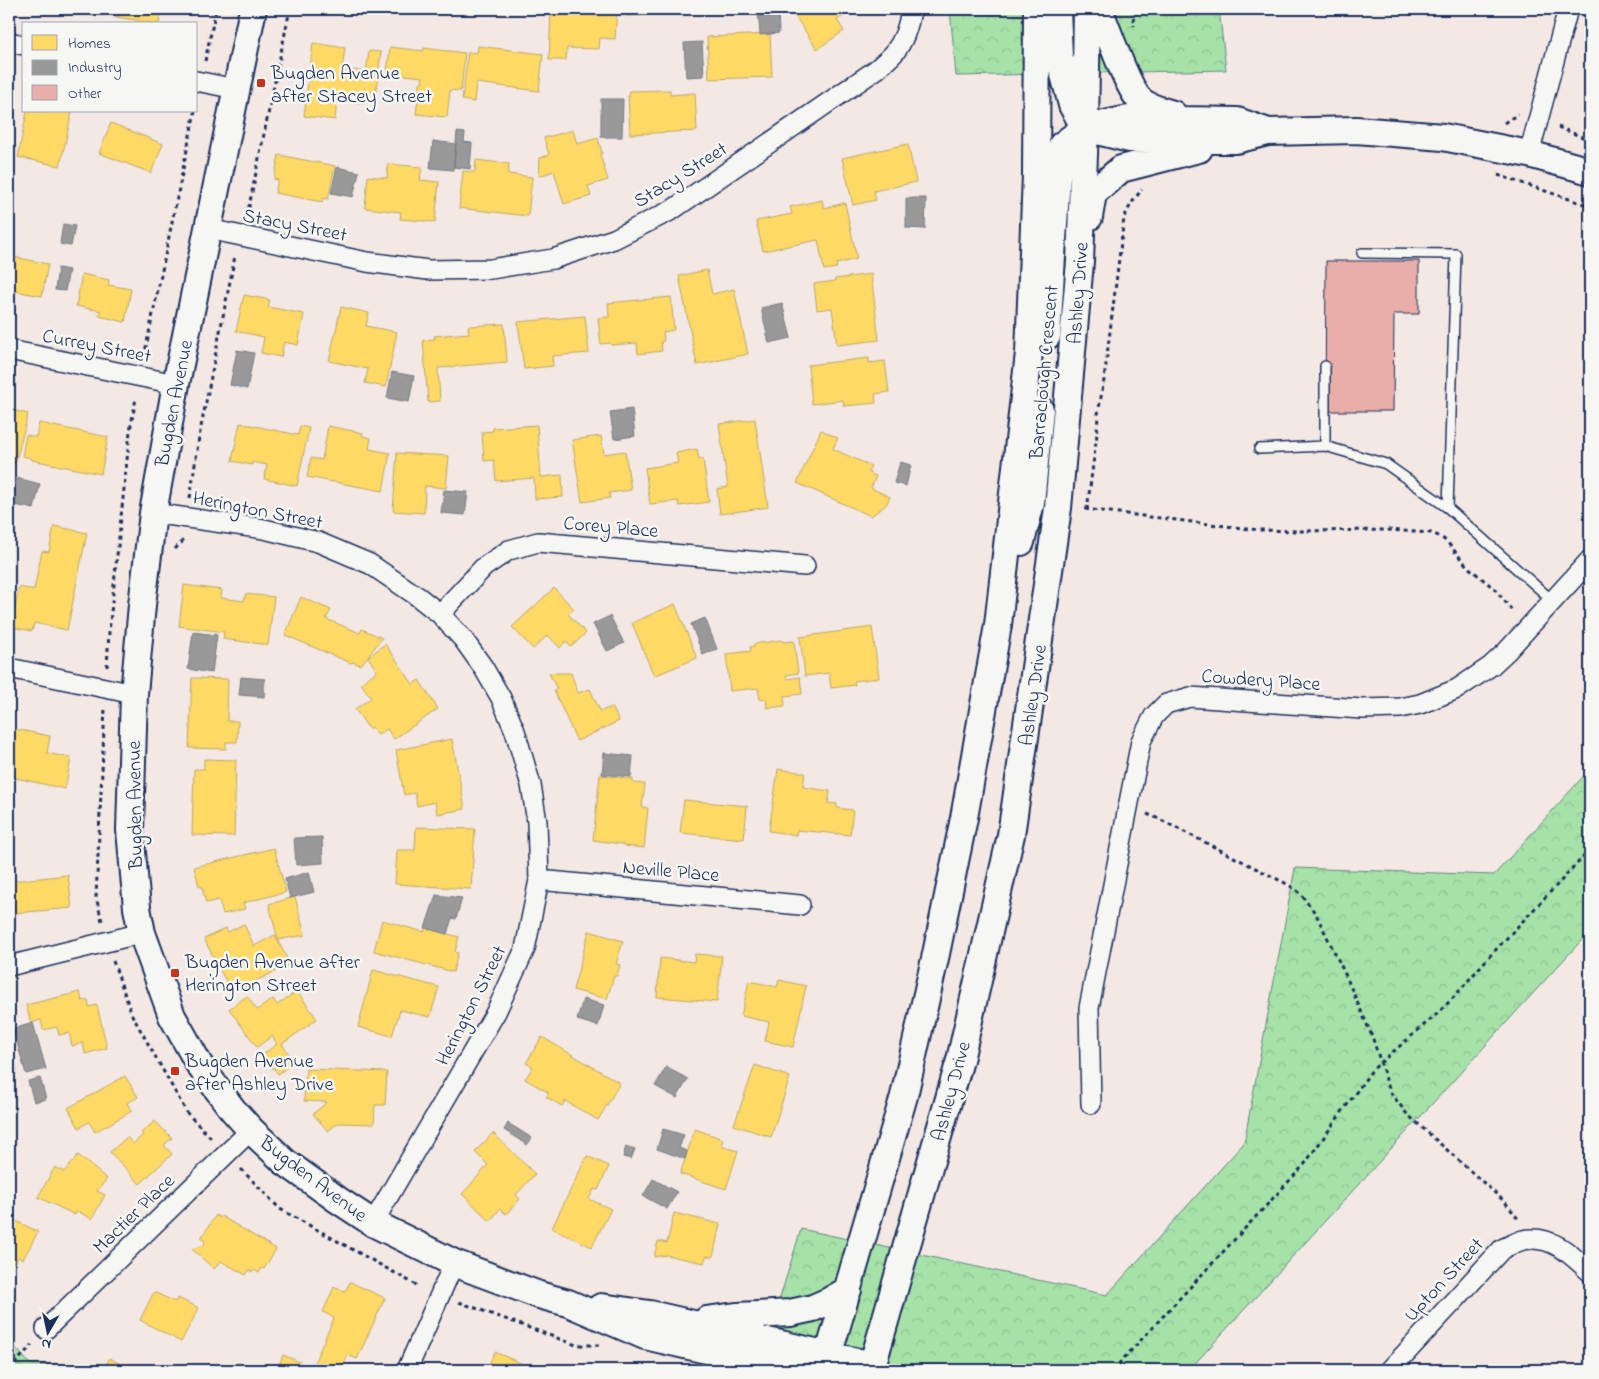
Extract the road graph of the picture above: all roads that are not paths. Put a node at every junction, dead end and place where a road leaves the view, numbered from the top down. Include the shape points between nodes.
1 (253, 9) edge
2 (910, 9) edge
3 (1037, 9) edge
4 (1057, 9) edge
5 (1087, 9) edge
6 (1099, 9) edge
7 (1568, 9) edge
8 (9, 42) edge
9 (22, 45) edge
10 (198, 81) edge
11 (236, 89) junction
12 (1199, 120) junction
13 (1085, 128) junction
14 (1268, 132) junction
15 (1236, 140) junction
16 (1529, 154) junction
17 (1590, 171) edge
18 (208, 229) junction
19 (1362, 253) dead end
20 (1080, 262) junction
21 (9, 350) edge
22 (1325, 366) dead end
23 (176, 384) junction
24 (1325, 446) junction
25 (1259, 449) dead end
26 (1448, 508) junction
27 (153, 513) junction
28 (1590, 560) edge
29 (806, 566) dead end
30 (1553, 601) junction
31 (440, 614) junction
32 (998, 625) junction
33 (9, 668) edge
34 (134, 694) junction
35 (539, 880) junction
36 (800, 904) dead end
37 (142, 933) junction
38 (9, 966) edge
39 (1092, 1104) dead end
40 (251, 1130) junction
41 (373, 1223) junction
42 (454, 1263) junction
43 (1590, 1272) edge
44 (848, 1290) junction
45 (568, 1303) junction
46 (689, 1323) junction
47 (46, 1329) road end
48 (826, 1362) edge
49 (750, 1365) edge
50 (872, 1367) edge
51 (407, 1370) edge
52 (794, 1370) edge
53 (1390, 1370) edge

1 - 11 street, Bugden Avenue
2 - 18 street, Stacy Street via 910,20 900,43 877,69 672,210 614,239 553,259 491,269 428,270 367,262
3 - 32 street via 1036,175 1029,353
4 - 13 street via 1059,56 1072,105
5 - 13 street, Ashley Drive
6 - 12 street via 1131,89 1141,101 1162,111
7 - 16 street
8 - 9 street
10 - 11 street
11 - 18 street, Bugden Avenue
12 - 13 street, Barraclough Crescent via 1129,119
12 - 14 street, Barraclough Crescent via 1236,121
13 - 15 street, Barraclough Crescent via 1129,139
13 - 20 street, Ashley Drive
13 - 32 street, Barraclough Crescent via 1062,145 1056,176 1046,355 1031,503
14 - 15 street, Barraclough Crescent
14 - 16 street, Barraclough Crescent via 1356,130 1443,137
15 - 20 street via 1121,169 1093,193
16 - 17 street, Barraclough Crescent
18 - 23 street, Bugden Avenue
19 - 26 lane via 1456,254
20 - 50 street, Ashley Drive via 1058,508 1011,835 960,1060
21 - 23 street, Currey Street
22 - 24 lane
23 - 27 street, Bugden Avenue
24 - 25 lane
24 - 26 lane via 1386,464
26 - 30 lane
27 - 31 street, Herington Street via 264,529 318,542 370,564
27 - 34 street, Bugden Avenue
28 - 30 street, Cowdery Place
29 - 31 street, Corey Place via 538,542 509,550 484,567
30 - 39 street, Cowdery Place via 1491,666 1457,689 1420,704 1362,709 1190,697 1166,704 1154,716 1141,741 1089,1008
31 - 35 street, Herington Street via 483,667 515,731 537,822
32 - 44 street via 969,790 904,1096
33 - 34 street
34 - 37 street, Bugden Avenue via 130,830
35 - 36 street, Neville Place
35 - 41 street, Herington Street via 525,948 496,1012
37 - 38 street
37 - 40 street, Bugden Avenue via 172,1016 200,1066
40 - 41 street, Bugden Avenue via 286,1162
40 - 47 street, Mactier Place
41 - 42 street, Bugden Avenue
42 - 45 street, Bugden Avenue
42 - 51 street
43 - 53 street, Upton Street via 1551,1242 1531,1239 1502,1249
44 - 46 street via 813,1308 790,1313
44 - 48 street
45 - 46 street, Ashley Drive via 650,1314
45 - 49 street, Bugden Avenue via 645,1336
46 - 48 street, Ashley Drive
48 - 50 street, Ashley Drive
49 - 52 street, Bugden Avenue

